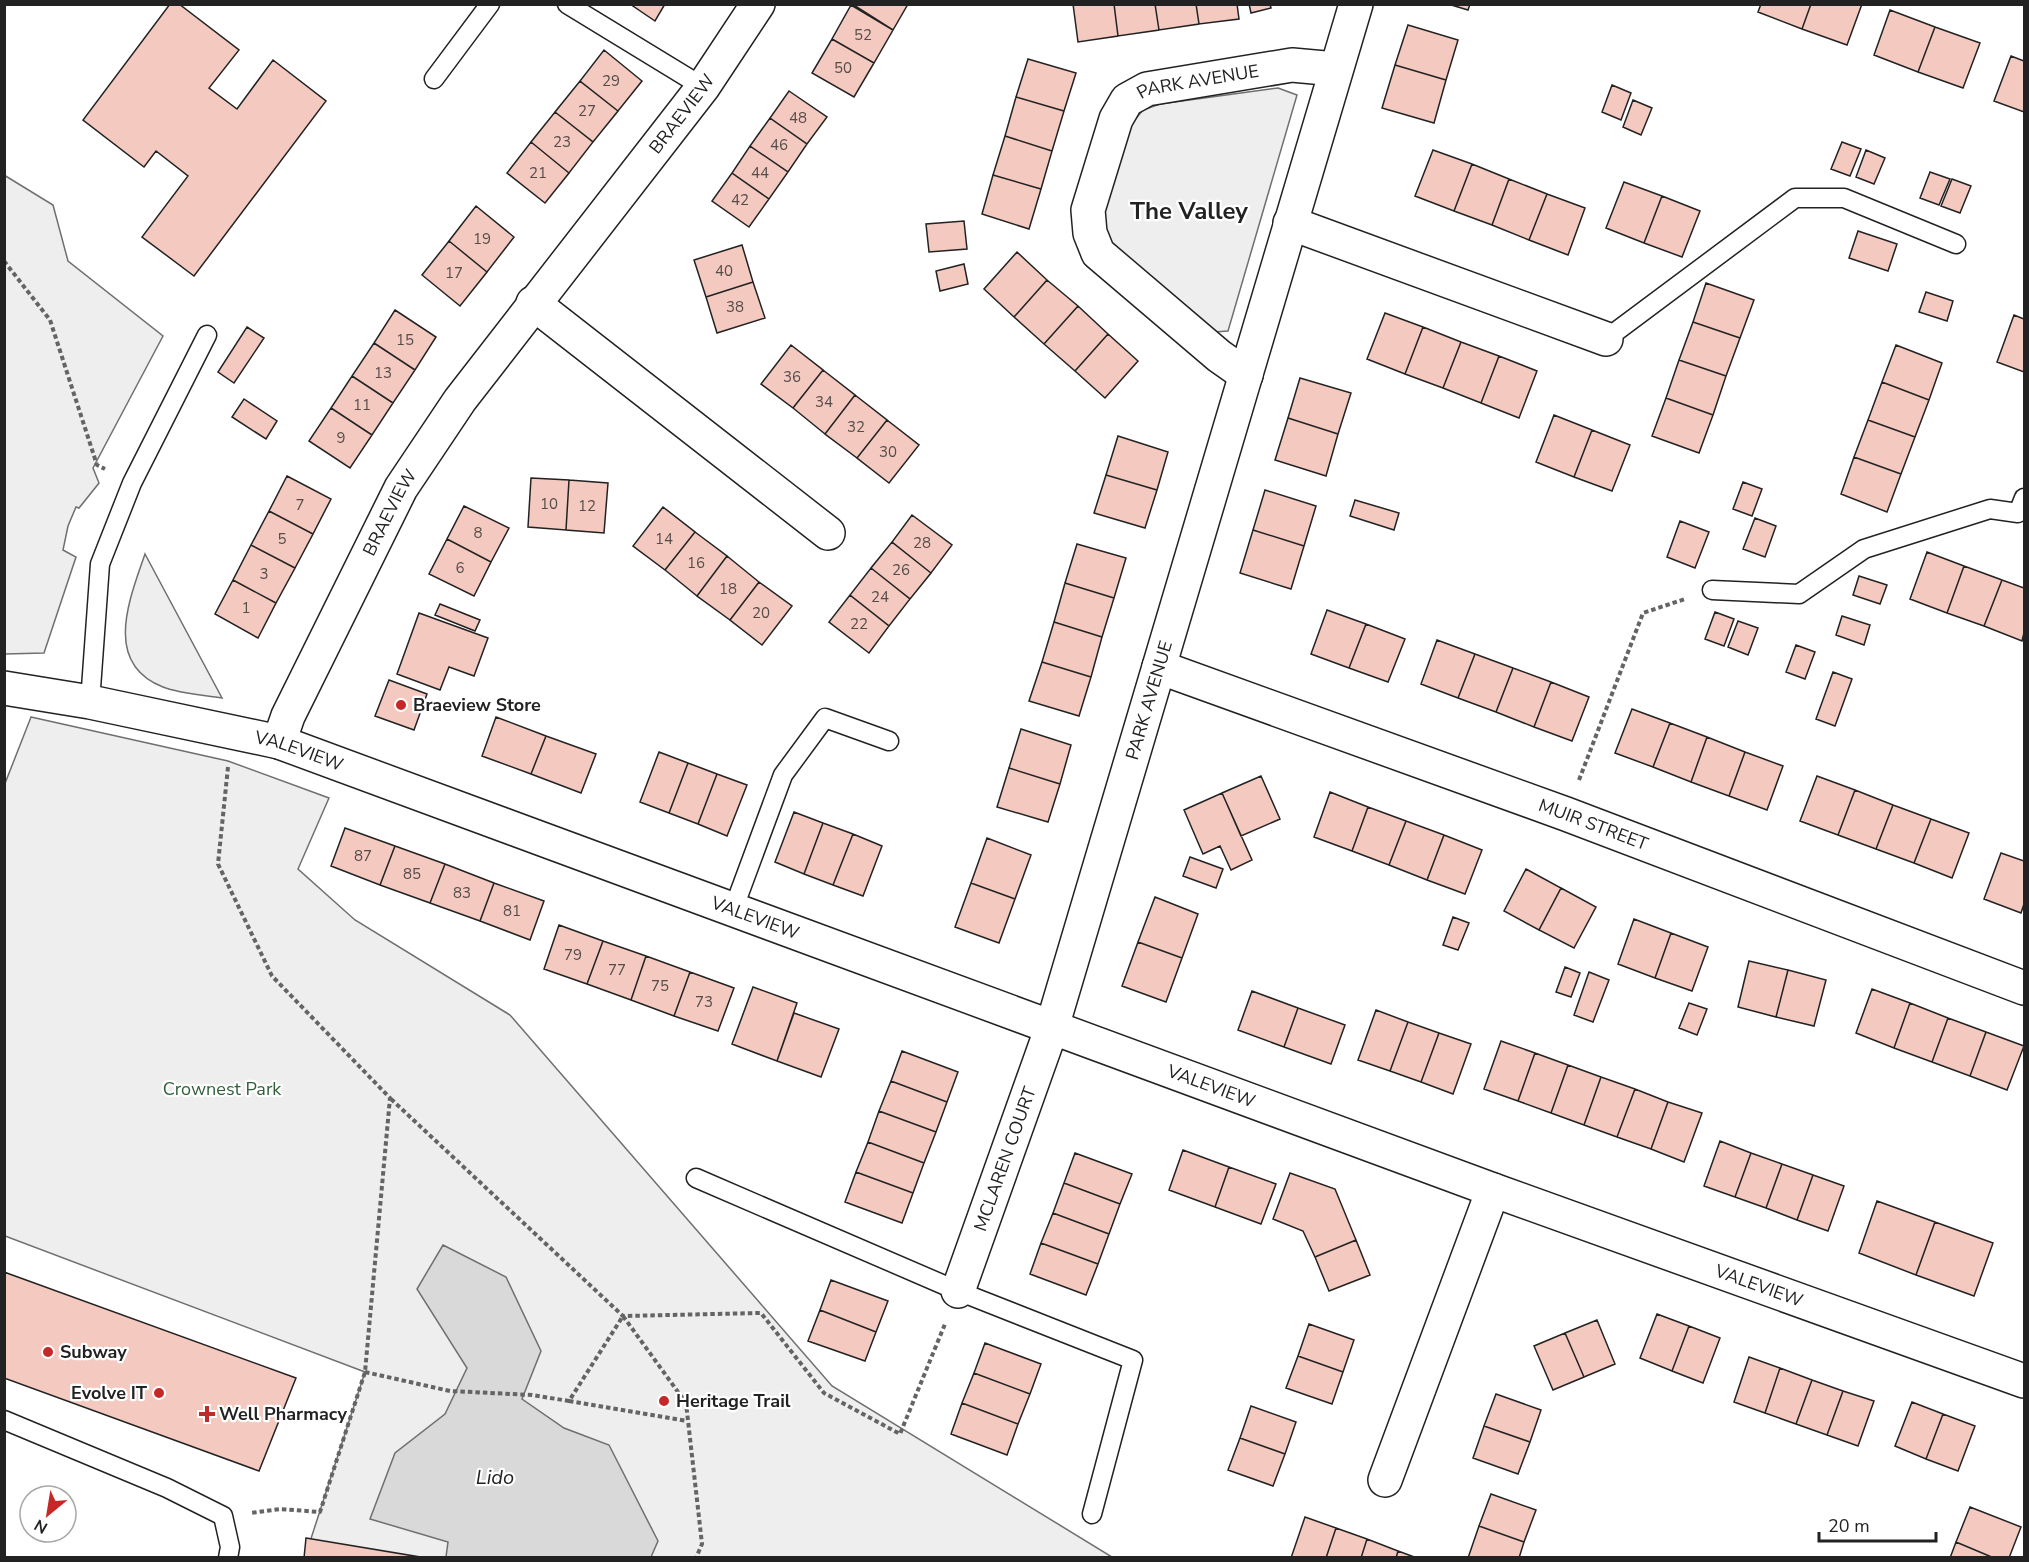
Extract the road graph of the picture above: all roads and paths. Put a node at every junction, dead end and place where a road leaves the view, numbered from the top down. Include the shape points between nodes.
1 (490, 4) edge
2 (567, 4) edge
3 (758, 4) edge
4 (1356, 4) edge
5 (1336, 69) junction
6 (434, 79) dead end
7 (703, 87) junction
8 (1290, 223) junction
9 (1956, 244) dead end
10 (4, 261) edge
11 (533, 303) junction
12 (207, 335) dead end
13 (1606, 339) joint
14 (1245, 375) junction
15 (132, 483) junction
16 (2025, 498) edge
17 (828, 533) dead end
18 (1712, 590) joint
19 (1159, 667) junction
20 (4, 688) edge
21 (90, 702) junction
22 (236, 731) junction
23 (889, 741) dead end
24 (279, 742) junction
25 (1566, 814) junction
26 (733, 910) junction
27 (2025, 988) edge
28 (1052, 1027) junction
29 (390, 1098) junction
30 (696, 1178) dead end
31 (1493, 1190) junction
32 (958, 1291) junction
33 (623, 1316) junction
34 (365, 1372) junction
35 (2025, 1381) edge
36 (569, 1401) junction
37 (4, 1420) edge
38 (687, 1421) junction
39 (1385, 1480) dead end
40 (1092, 1514) dead end
41 (223, 1516) junction
42 (228, 1557) edge
43 (696, 1557) edge

1 - 6 lane
2 - 7 lane
3 - 7 street, BRAEVIEW
4 - 5 street, PARK AVENUE
5 - 8 street, PARK AVENUE
5 - 14 street, PARK AVENUE via 1292,65 1147,88 1127,100 1116,119 1088,210 1090,233 1098,253
7 - 11 street, BRAEVIEW
8 - 13 street
8 - 14 street, PARK AVENUE
9 - 13 lane via 1844,198 1796,198
10 - 15 path via 51,320 97,465
11 - 17 street
11 - 24 street, BRAEVIEW via 460,400 401,488 288,716
12 - 15 lane
14 - 19 street, PARK AVENUE
15 - 21 lane via 100,564
16 - 18 lane via 2019,513 1990,509 1864,549 1799,594
18 - 25 path via 1643,613
19 - 25 street, MUIR STREET
19 - 28 street, PARK AVENUE
20 - 21 street, VALEVIEW
21 - 22 street, VALEVIEW
22 - 24 street, VALEVIEW
22 - 29 path via 228,761 218,864 272,976
23 - 26 lane via 825,718 783,775
24 - 26 street, VALEVIEW
25 - 27 street, MUIR STREET
26 - 28 street, VALEVIEW
28 - 31 street, VALEVIEW
28 - 32 street, MCLAREN COURT
29 - 33 path
29 - 34 path
30 - 32 lane
31 - 35 street, VALEVIEW
31 - 39 street
32 - 33 path via 900,1434 824,1394 761,1313
32 - 40 lane via 1133,1360
33 - 36 path
33 - 38 path via 686,1403
34 - 36 path via 450,1391
34 - 41 path via 320,1512 280,1509
36 - 38 path
37 - 41 lane via 167,1488
38 - 43 path via 702,1544
41 - 42 lane via 230,1547

